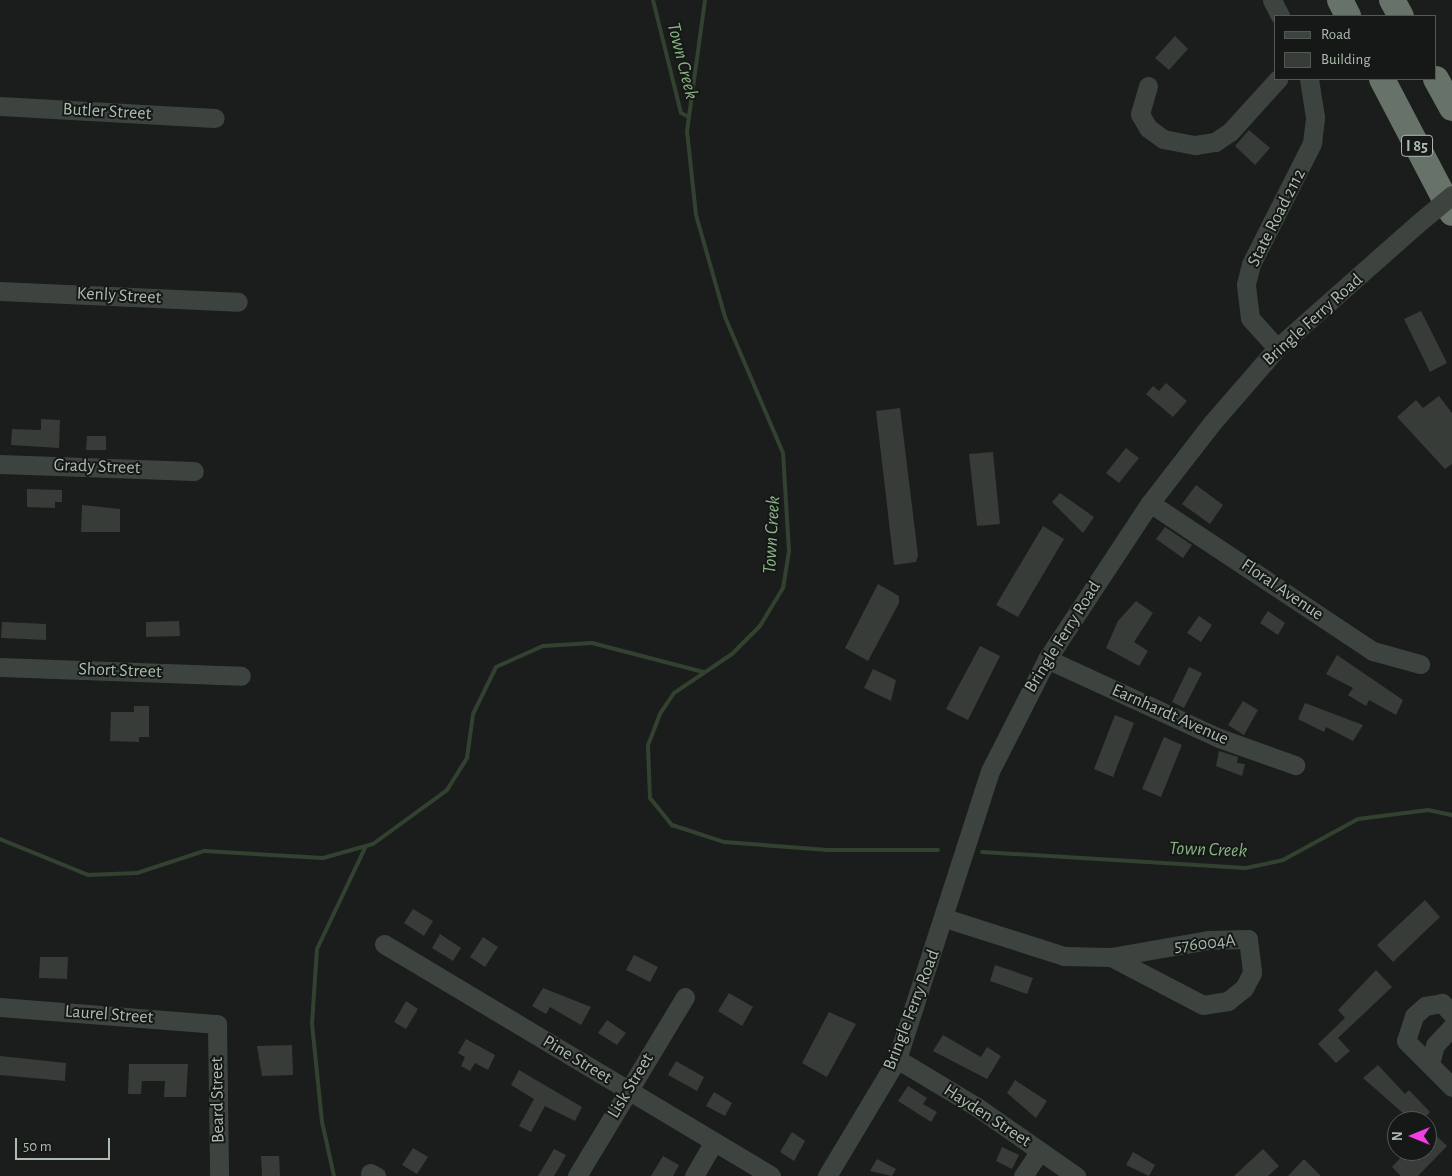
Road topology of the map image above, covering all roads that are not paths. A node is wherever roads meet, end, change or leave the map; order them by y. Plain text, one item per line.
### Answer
1 (1272, 0) edge
2 (1340, 0) edge
3 (1392, 0) edge
4 (1280, 15) edge
5 (1348, 15) edge
6 (1400, 15) edge
7 (1277, 80) edge
8 (1309, 80) edge
9 (1383, 80) edge
10 (1437, 80) edge
11 (1148, 86) dead end
12 (0, 106) edge
13 (1452, 108) edge
14 (215, 118) dead end
15 (1452, 195) edge
16 (1452, 213) edge
17 (0, 291) edge
18 (238, 302) dead end
19 (1277, 348) junction
20 (0, 464) edge
21 (194, 471) dead end
22 (1150, 503) junction
23 (1046, 659) junction
24 (1420, 664) dead end
25 (0, 666) edge
26 (241, 676) dead end
27 (1295, 766) dead end
28 (945, 918) junction
29 (384, 944) dead end
30 (1111, 957) junction
31 (685, 997) dead end
32 (0, 1007) edge
33 (1452, 1014) edge
34 (217, 1024) joint
35 (1452, 1027) edge
36 (897, 1059) junction
37 (1430, 1063) junction
38 (1452, 1087) edge
39 (627, 1090) junction
40 (714, 1142) junction
41 (1040, 1151) junction
42 (219, 1176) edge
43 (577, 1176) edge
44 (694, 1176) edge
45 (770, 1176) edge
46 (827, 1176) edge
47 (1023, 1176) edge
48 (1076, 1176) edge

1 - 4 street
2 - 5 highway
3 - 6 highway
7 - 11 street
8 - 19 street, State Road 2112
9 - 16 highway, I 85
10 - 13 highway
12 - 14 street, Butler Street
15 - 19 street, Bringle Ferry Road, bridge
17 - 18 street, Kenly Street
19 - 22 street, Bringle Ferry Road
20 - 21 street, Grady Street
22 - 23 street, Bringle Ferry Road
22 - 24 street, Floral Avenue
23 - 27 street, Earnhardt Avenue
23 - 28 street, Bringle Ferry Road
25 - 26 street, Short Street
28 - 30 street, 576004A
28 - 36 street, Bringle Ferry Road
29 - 39 street, Pine Street
30 - 30 street, 576004A
31 - 39 street, Lisk Street
32 - 34 street, Laurel Street
33 - 37 street
34 - 42 street, Beard Street
35 - 37 street
36 - 41 street, Hayden Street
36 - 46 street, Bringle Ferry Road
37 - 38 street
39 - 40 street, Pine Street
39 - 43 street, Lisk Street
40 - 44 street
40 - 45 street, Pine Street
41 - 47 street
41 - 48 street, Hayden Street

